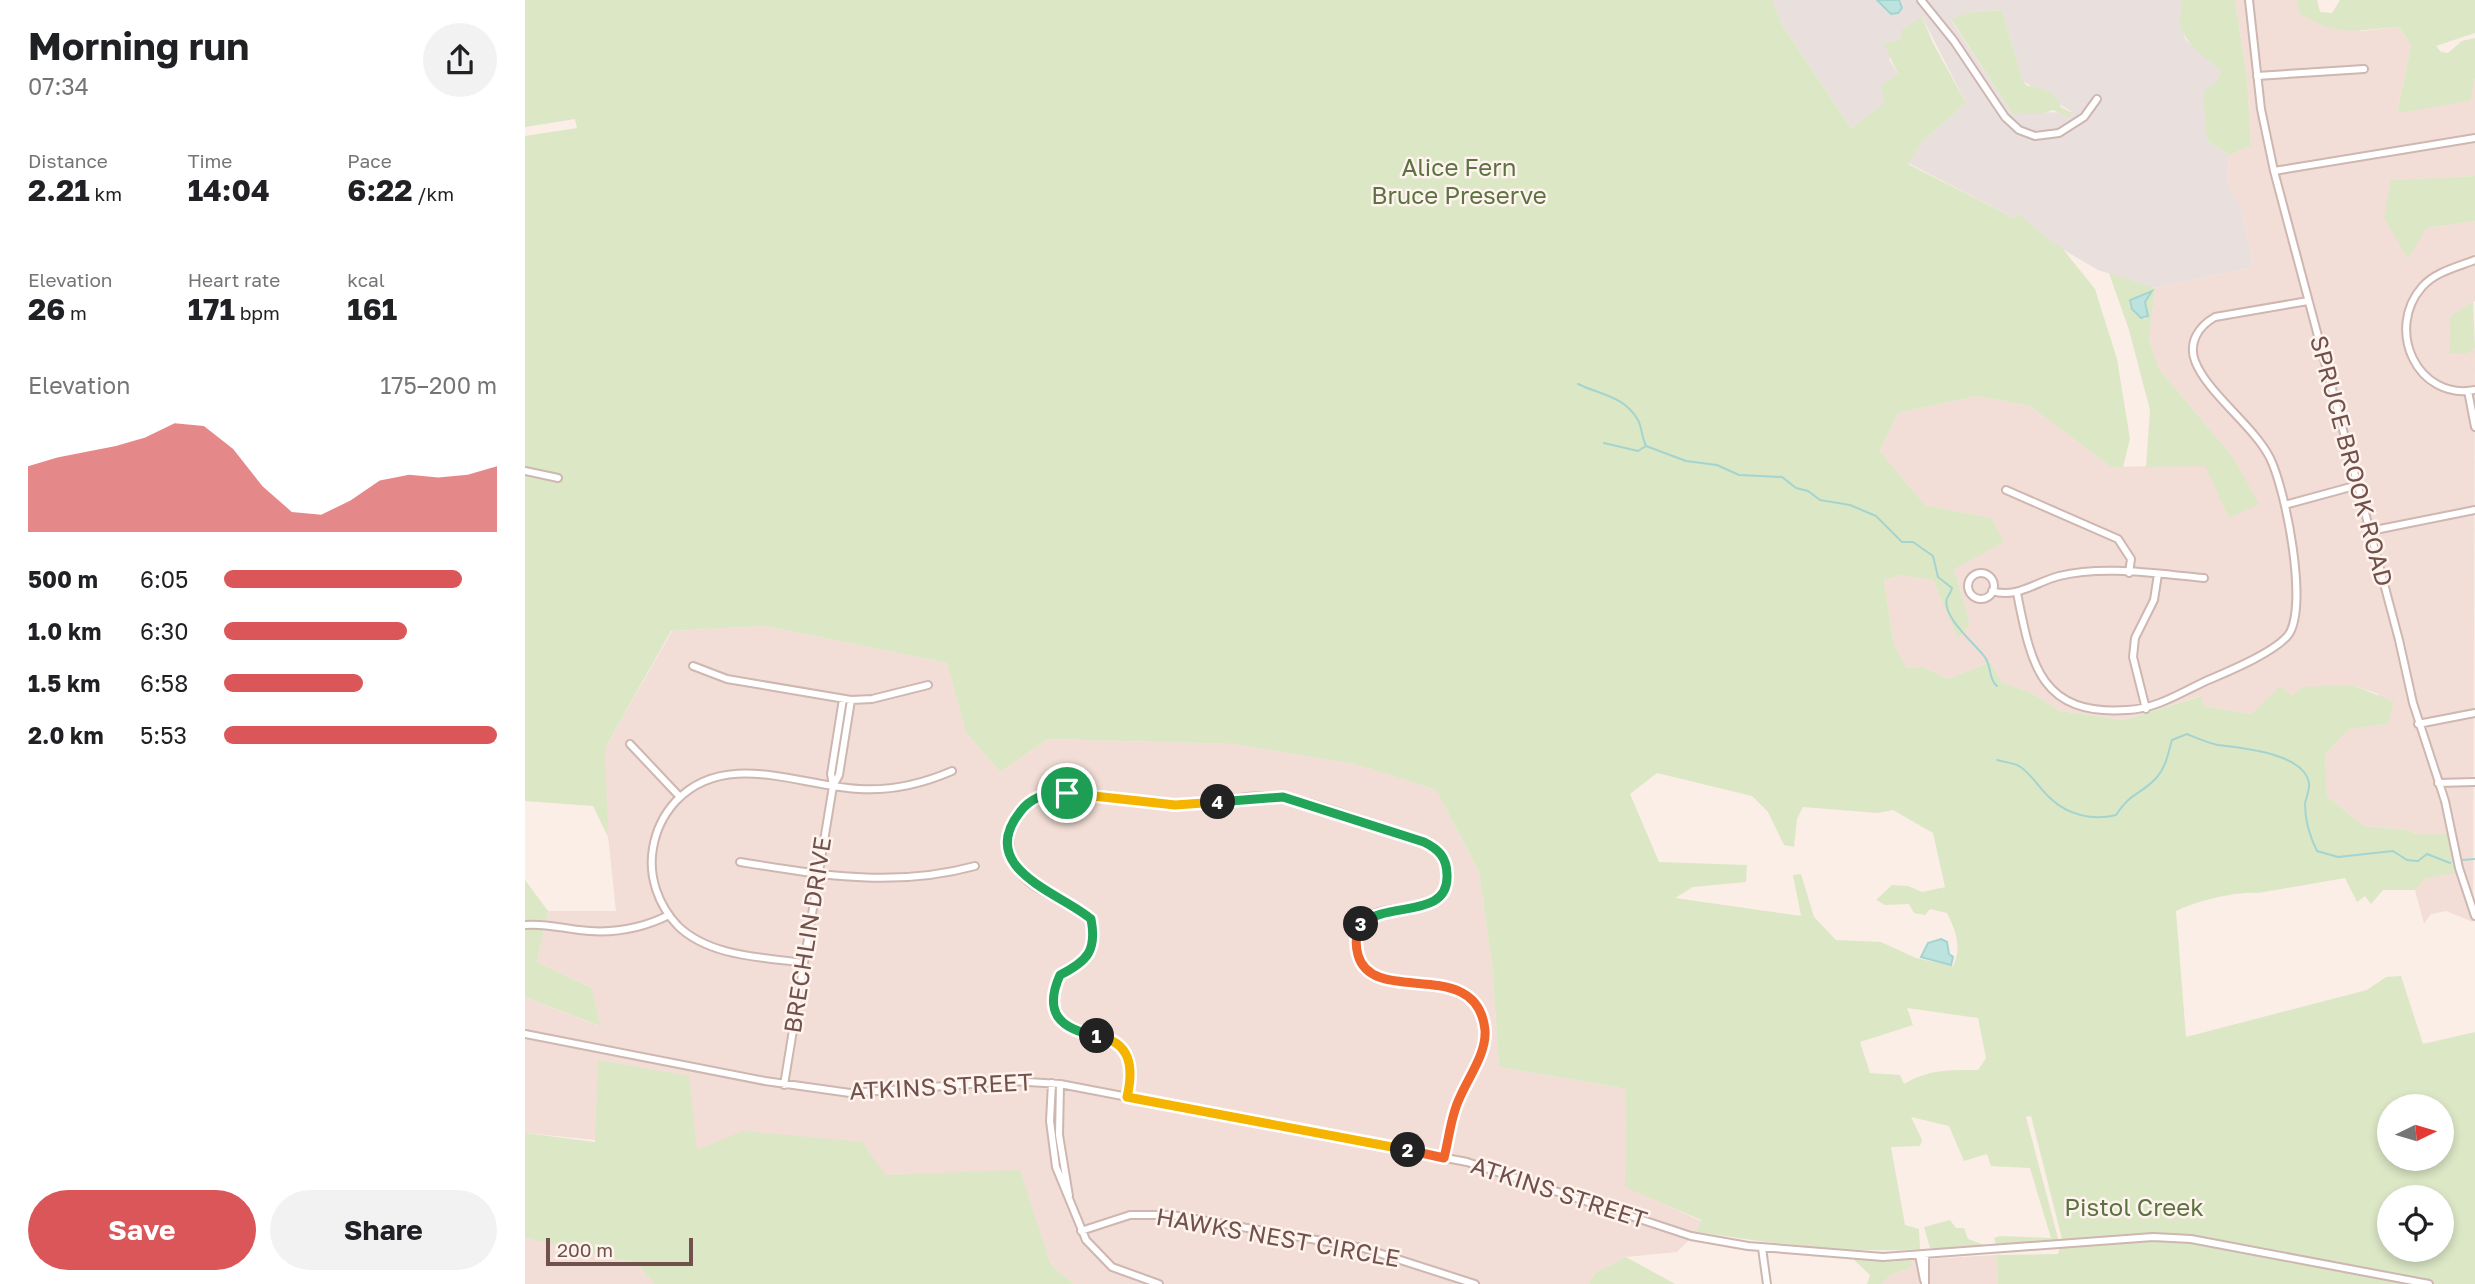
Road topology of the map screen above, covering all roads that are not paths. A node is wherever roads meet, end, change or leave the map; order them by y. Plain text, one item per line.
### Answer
1 (1920, 0) edge
2 (2249, 0) edge
3 (2364, 69) dead end
4 (2257, 76) junction
5 (2098, 99) dead end
6 (2475, 138) edge
7 (2274, 171) junction
8 (2475, 260) edge
9 (2308, 301) junction
10 (2471, 390) edge
11 (2475, 427) edge
12 (525, 471) edge
13 (558, 478) dead end
14 (2358, 485) junction
15 (2005, 490) dead end
16 (2285, 505) junction
17 (2475, 510) edge
18 (2370, 531) junction
19 (2129, 573) junction
20 (2158, 574) junction
21 (2204, 578) dead end
22 (1992, 591) junction
23 (2017, 593) junction
24 (693, 666) dead end
25 (928, 684) dead end
26 (843, 699) junction
27 (851, 700) junction
28 (2146, 709) junction
29 (2475, 713) edge
30 (2418, 724) junction
31 (629, 744) dead end
32 (952, 771) dead end
33 (2475, 782) edge
34 (2438, 783) junction
35 (833, 786) junction
36 (680, 797) junction
37 (740, 862) dead end
38 (975, 866) dead end
39 (818, 875) junction
40 (669, 915) junction
41 (2475, 916) edge
42 (525, 925) edge
43 (804, 963) junction
44 (525, 1034) edge
45 (1052, 1083) junction
46 (784, 1084) junction
47 (1060, 1084) junction
48 (1127, 1097) junction
49 (1444, 1158) junction
50 (1069, 1198) junction
51 (1081, 1231) junction
52 (1762, 1248) junction
53 (1922, 1255) junction
54 (1924, 1282) edge
55 (1159, 1284) edge
56 (1475, 1284) edge
57 (1767, 1284) edge
58 (2430, 1284) edge

1 - 5 street
2 - 4 street, SPRUCE BROOK ROAD
3 - 4 street
4 - 7 street, SPRUCE BROOK ROAD
6 - 7 street
7 - 9 street, SPRUCE BROOK ROAD
8 - 10 street
9 - 14 street, SPRUCE BROOK ROAD
9 - 16 street
10 - 11 street
12 - 13 street
14 - 16 street
14 - 18 street, SPRUCE BROOK ROAD
15 - 19 street
16 - 28 street
17 - 18 street
18 - 30 street, SPRUCE BROOK ROAD
19 - 20 street
19 - 23 street
20 - 21 street
20 - 28 street
22 - 22 street
22 - 23 street
23 - 28 street
24 - 26 street
25 - 27 street
26 - 27 street
26 - 35 street, BRECHLIN DRIVE
27 - 35 street, BRECHLIN DRIVE
29 - 30 street
30 - 34 street, SPRUCE BROOK ROAD
31 - 36 street
32 - 35 street
33 - 34 street
34 - 41 street, SPRUCE BROOK ROAD
35 - 36 street
35 - 39 street, BRECHLIN DRIVE
36 - 40 street
37 - 39 street
38 - 39 street
39 - 43 street, BRECHLIN DRIVE
40 - 42 street
40 - 43 street
43 - 46 street, BRECHLIN DRIVE
44 - 46 street, ATKINS STREET
45 - 46 street, ATKINS STREET
45 - 47 street, ATKINS STREET
45 - 50 street
47 - 48 street, ATKINS STREET
47 - 50 street
48 - 49 street, ATKINS STREET
48 - 49 street
49 - 52 street, ATKINS STREET
50 - 51 street
51 - 55 street
51 - 56 street, HAWKS NEST CIRCLE
52 - 53 street, ATKINS STREET
52 - 57 street
53 - 54 street
53 - 58 street, ATKINS STREET

